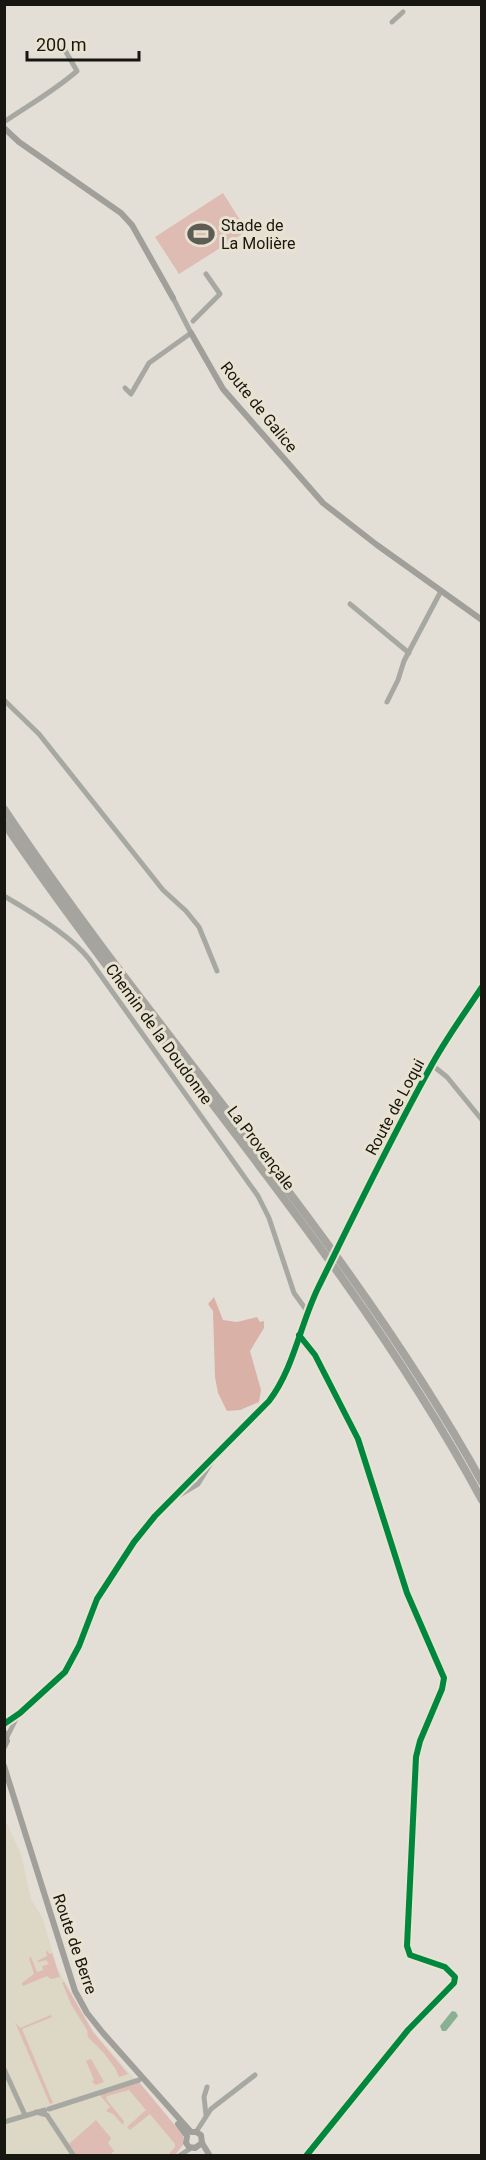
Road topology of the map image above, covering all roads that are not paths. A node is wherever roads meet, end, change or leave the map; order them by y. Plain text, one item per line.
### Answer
1 (403, 12) dead end
2 (392, 22) dead end
3 (63, 47) dead end
4 (4, 122) edge
5 (4, 128) edge
6 (206, 274) dead end
7 (173, 298) joint
8 (193, 321) dead end
9 (191, 333) junction
10 (125, 388) dead end
11 (441, 591) junction
12 (350, 604) dead end
13 (482, 620) edge
14 (409, 653) junction
15 (4, 700) edge
16 (387, 702) dead end
17 (4, 809) edge
18 (4, 824) edge
19 (4, 897) edge
20 (217, 971) dead end
21 (482, 987) edge
22 (432, 1065) junction
23 (482, 1120) edge
24 (307, 1311) junction
25 (299, 1335) junction
26 (482, 1482) edge
27 (482, 1500) edge
28 (20, 1713) junction
29 (4, 1724) edge
30 (6, 1734) edge
31 (4, 1748) edge
32 (4, 1766) edge
33 (4, 1779) edge
34 (4, 2069) edge
35 (255, 2075) dead end
36 (139, 2080) junction
37 (207, 2087) dead end
38 (49, 2112) junction
39 (25, 2115) junction
40 (206, 2115) junction
41 (4, 2122) edge
42 (193, 2140) junction
43 (179, 2155) edge
44 (74, 2156) edge
45 (207, 2156) edge
46 (306, 2156) edge

1 - 2 street
3 - 4 street
5 - 7 main road, Route de Galice
6 - 8 street
7 - 9 street, Route de Galice
9 - 10 street
9 - 11 main road, Route de Galice
11 - 13 main road, Route de Galice
11 - 14 street
12 - 14 street
14 - 16 street
15 - 20 street
17 - 26 highway, La Provençale
18 - 27 highway, La Provençale
19 - 24 street, Chemin de la Doudonne
21 - 22 street, Route de Loqui
22 - 23 street
22 - 24 street, Route de Loqui, bridge
24 - 25 street, Route de Loqui
25 - 28 street, Route de Loqui
25 - 46 street
28 - 29 street
28 - 30 street
30 - 31 main road
32 - 42 main road, Route de Berre
33 - 36 main road, Route de Berre
34 - 39 street
35 - 40 street
36 - 38 street
36 - 42 main road, Route de Berre
37 - 40 street
38 - 39 street
38 - 44 street
39 - 41 street
40 - 42 street
42 - 43 street
42 - 45 main road, Route de Berre

